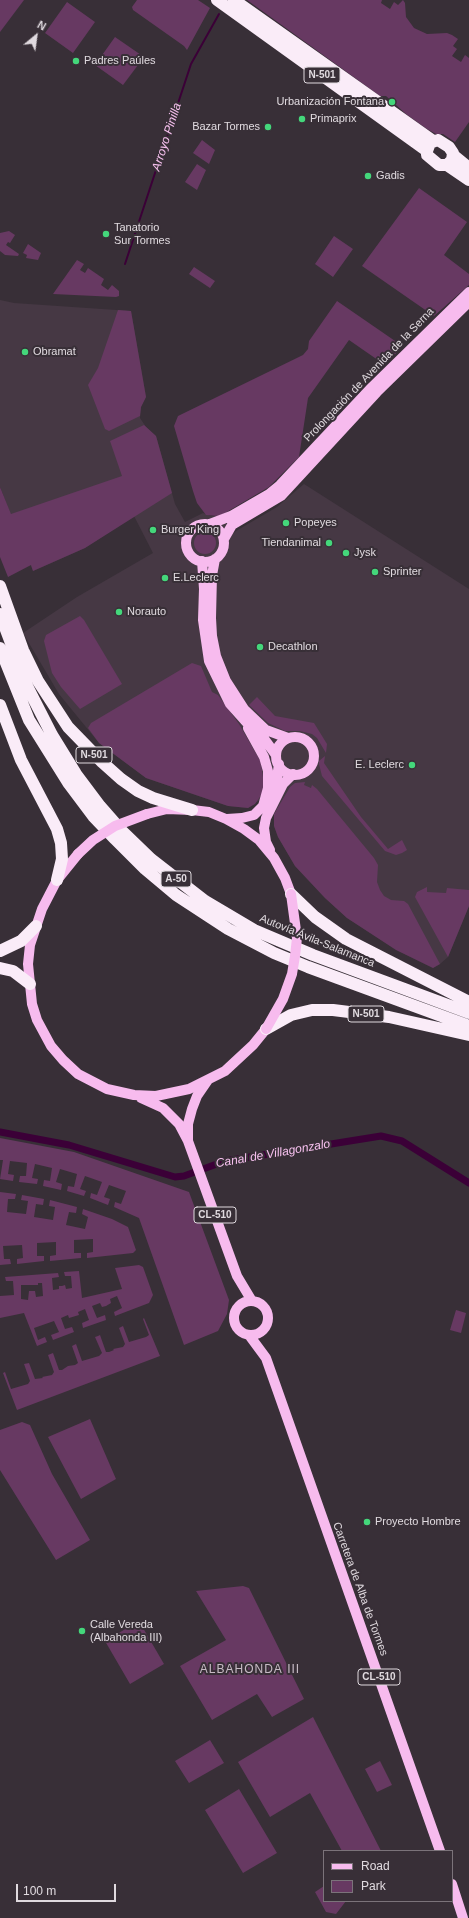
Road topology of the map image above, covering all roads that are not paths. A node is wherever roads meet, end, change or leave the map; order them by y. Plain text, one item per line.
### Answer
1 (217, 0) edge
2 (234, 0) edge
3 (430, 146) junction
4 (450, 160) junction
5 (469, 168) edge
6 (469, 180) edge
7 (469, 292) edge
8 (469, 302) edge
9 (292, 479) junction
10 (210, 524) junction
11 (224, 539) junction
12 (215, 559) junction
13 (202, 561) junction
14 (0, 586) edge
15 (0, 614) edge
16 (0, 648) edge
17 (0, 698) edge
18 (0, 705) edge
19 (247, 723) junction
20 (9, 731) junction
21 (288, 738) junction
22 (277, 760) junction
23 (293, 774) junction
24 (263, 806) junction
25 (192, 810) junction
26 (226, 819) junction
27 (274, 858) junction
28 (58, 880) junction
29 (292, 894) junction
30 (36, 926) junction
31 (0, 951) edge
32 (0, 968) edge
33 (30, 984) junction
34 (469, 1002) edge
35 (469, 1013) edge
36 (469, 1026) edge
37 (266, 1029) junction
38 (469, 1035) edge
39 (208, 1080) junction
40 (134, 1095) junction
41 (188, 1141) junction
42 (237, 1276) junction
43 (252, 1301) junction
44 (239, 1306) junction
45 (263, 1331) junction
46 (249, 1335) junction
47 (266, 1358) junction
48 (440, 1850) edge
49 (453, 1887) edge
50 (463, 1918) edge

1 - 3 highway, N-501
2 - 3 highway, N-501
3 - 4 highway, N-501
3 - 4 highway, N-501
4 - 5 highway, N-501
4 - 6 highway, N-501
7 - 9 main road, Prolongación de Avenida de la Serna
8 - 9 main road, Prolongación de Avenida de la Serna
9 - 10 main road
9 - 11 main road
10 - 11 main road
10 - 13 main road
11 - 12 main road
12 - 13 main road
12 - 21 main road
13 - 19 main road
14 - 25 highway, N-501
15 - 35 highway, Autovía Ávila-Salamanca / A-50
16 - 36 highway, A-50
17 - 20 highway
18 - 20 highway
19 - 22 main road
19 - 24 main road
20 - 28 highway
21 - 22 main road
21 - 23 main road
22 - 23 main road
22 - 24 main road
23 - 27 main road
24 - 26 main road
25 - 26 main road
25 - 28 main road, bridge
26 - 27 main road
27 - 29 main road
28 - 30 main road
29 - 34 highway
29 - 37 main road, bridge
30 - 31 highway
30 - 33 main road
32 - 33 highway
33 - 40 main road
37 - 38 highway, N-501
37 - 39 main road
39 - 40 main road
39 - 41 main road, CL-510
40 - 41 main road, CL-510
41 - 42 main road, CL-510
42 - 43 main road, CL-510
42 - 44 main road, CL-510
43 - 44 main road
43 - 45 main road, CL-510
44 - 46 main road, CL-510
45 - 46 main road
45 - 47 main road, Carretera de Alba de Tormes / CL-510
46 - 47 main road, Carretera de Alba de Tormes / CL-510
47 - 48 main road, Carretera de Alba de Tormes / CL-510
49 - 50 main road

